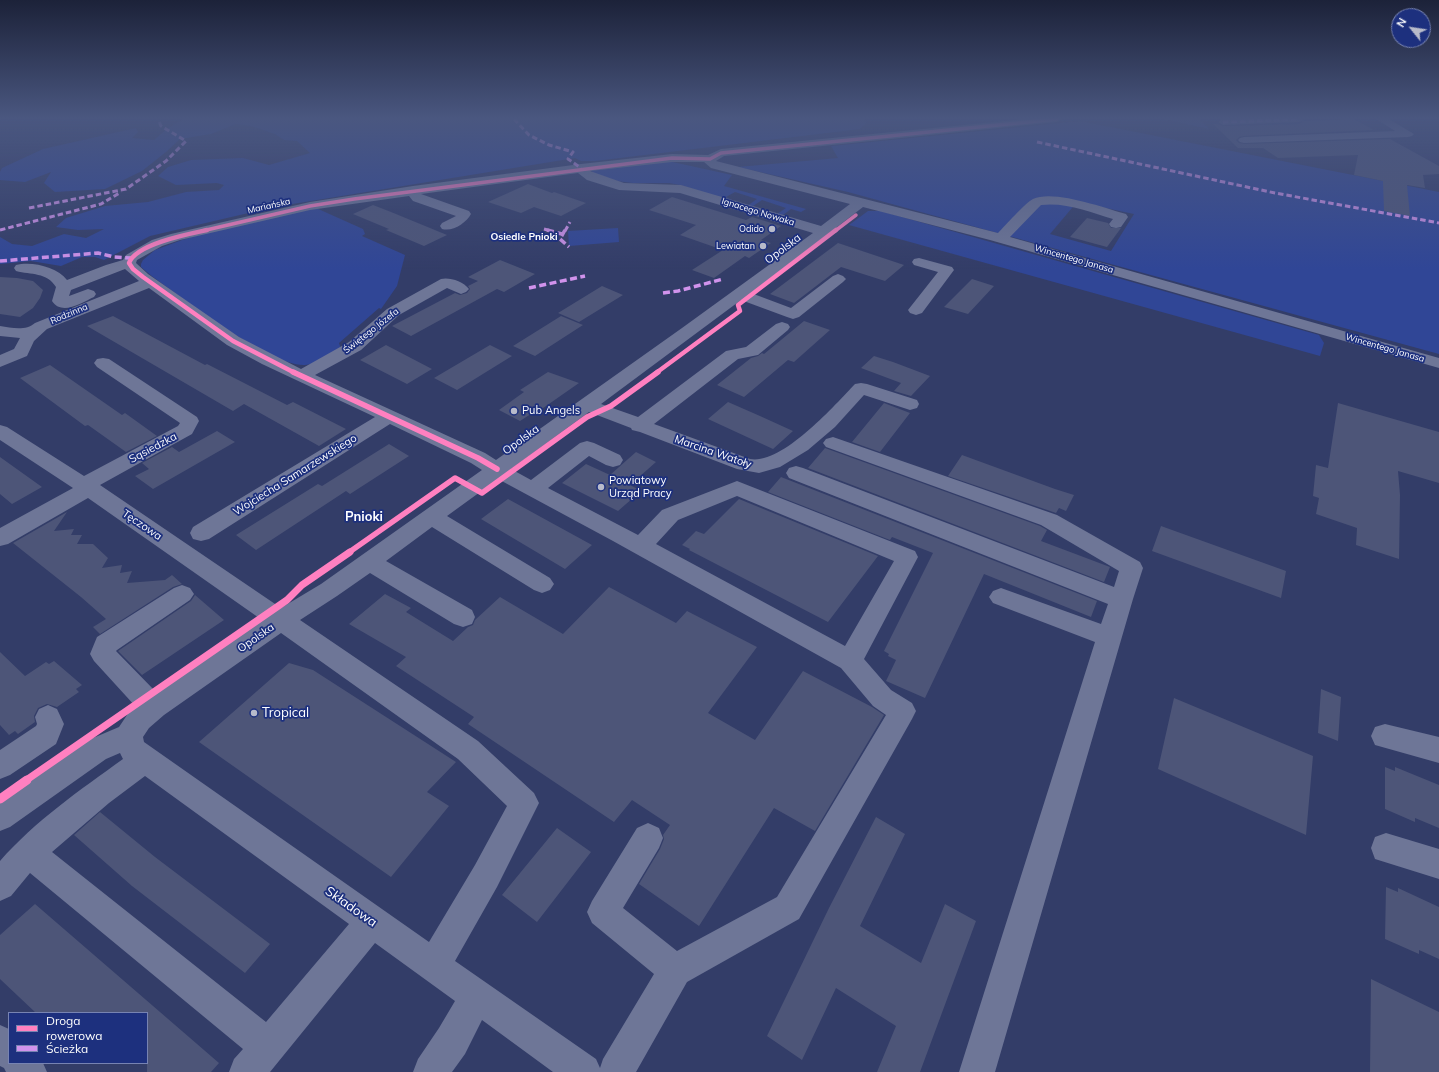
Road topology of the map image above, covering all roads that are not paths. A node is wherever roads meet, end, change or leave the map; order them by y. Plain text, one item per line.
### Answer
1 (573, 169) edge
2 (582, 169) edge
3 (731, 169) edge
4 (489, 180) junction
5 (413, 190) junction
6 (504, 191) dead end
7 (861, 202) junction
8 (1116, 224) dead end
9 (447, 226) dead end
10 (822, 231) junction
11 (1001, 238) junction
12 (95, 260) dead end
13 (919, 262) dead end
14 (129, 263) junction
15 (21, 268) dead end
16 (122, 279) dead end
17 (838, 279) dead end
18 (60, 281) junction
19 (150, 282) junction
20 (461, 289) dead end
21 (740, 294) junction
22 (64, 304) junction
23 (916, 310) dead end
24 (45, 312) dead end
25 (782, 327) dead end
26 (0, 331) edge
27 (33, 332) junction
28 (0, 362) edge
29 (103, 363) dead end
30 (1439, 363) edge
31 (302, 375) junction
32 (910, 404) dead end
33 (586, 405) junction
34 (389, 417) junction
35 (638, 426) junction
36 (0, 431) edge
37 (833, 443) dead end
38 (613, 460) dead end
39 (497, 469) junction
40 (796, 473) dead end
41 (86, 487) junction
42 (533, 489) junction
43 (430, 516) junction
44 (201, 534) dead end
45 (0, 538) edge
46 (641, 546) junction
47 (369, 560) junction
48 (542, 584) dead end
49 (182, 594) dead end
50 (1001, 597) dead end
51 (1121, 599) junction
52 (463, 617) dead end
53 (281, 620) junction
54 (1109, 637) junction
55 (850, 661) junction
56 (155, 707) junction
57 (48, 717) dead end
58 (1385, 736) dead end
59 (137, 747) junction
60 (1439, 750) edge
61 (0, 766) edge
62 (0, 816) edge
63 (648, 838) dead end
64 (1386, 848) dead end
65 (28, 852) junction
66 (1439, 864) edge
67 (0, 885) edge
68 (372, 922) junction
69 (434, 966) junction
70 (675, 970) junction
71 (476, 996) junction
72 (0, 1043) edge
73 (268, 1046) junction
74 (8, 1051) edge
75 (21, 1064) edge
76 (29, 1072) edge
77 (247, 1072) edge
78 (431, 1072) edge
79 (583, 1072) edge
80 (616, 1072) edge
81 (977, 1072) edge

1 - 4 street, Mariańska
2 - 10 street, Ignacego Nowaka
3 - 7 street, Wincentego Janasa
4 - 5 street, Mariańska
4 - 6 street
5 - 9 street
5 - 14 street, Mariańska
7 - 10 street, Opolska
7 - 11 street, Wincentego Janasa
8 - 11 street
10 - 21 street, Opolska
11 - 30 street, Wincentego Janasa
12 - 18 street
13 - 23 street
14 - 18 street
14 - 19 street
15 - 18 street
16 - 22 street
17 - 21 street
18 - 22 street
19 - 27 street, Rodzinna
19 - 31 street
20 - 31 street, Świętego Józefa
21 - 33 street, Opolska
22 - 24 street
25 - 35 street
26 - 27 street
27 - 28 street, Rodzinna
29 - 41 street, Sąsiedzka
31 - 34 street
32 - 35 street, Marcina Watoły
33 - 35 street, Marcina Watoły
33 - 39 street, Opolska
34 - 39 street
34 - 44 street, Wojciecha Samarzewskiego
36 - 41 street, Tęczowa
37 - 51 street
38 - 42 street
39 - 42 street
39 - 43 street, Opolska
40 - 51 street
41 - 45 street
41 - 53 street, Tęczowa
42 - 46 street
43 - 47 street, Opolska
43 - 48 street
46 - 55 street
46 - 55 street
47 - 52 street
47 - 53 street, Opolska
49 - 56 street
50 - 54 street
51 - 54 street
53 - 56 street, Opolska
53 - 69 street, Tęczowa
54 - 81 street
55 - 70 street
56 - 59 street, Opolska
57 - 61 street
58 - 60 street
59 - 62 street
59 - 65 street
59 - 68 street, Składowa
63 - 70 street
64 - 66 street
65 - 67 street
65 - 73 street
68 - 69 street, Składowa
68 - 73 street
69 - 71 street, Składowa
70 - 80 street
71 - 78 street
71 - 79 street, Składowa
72 - 74 street
73 - 77 street
75 - 76 street

